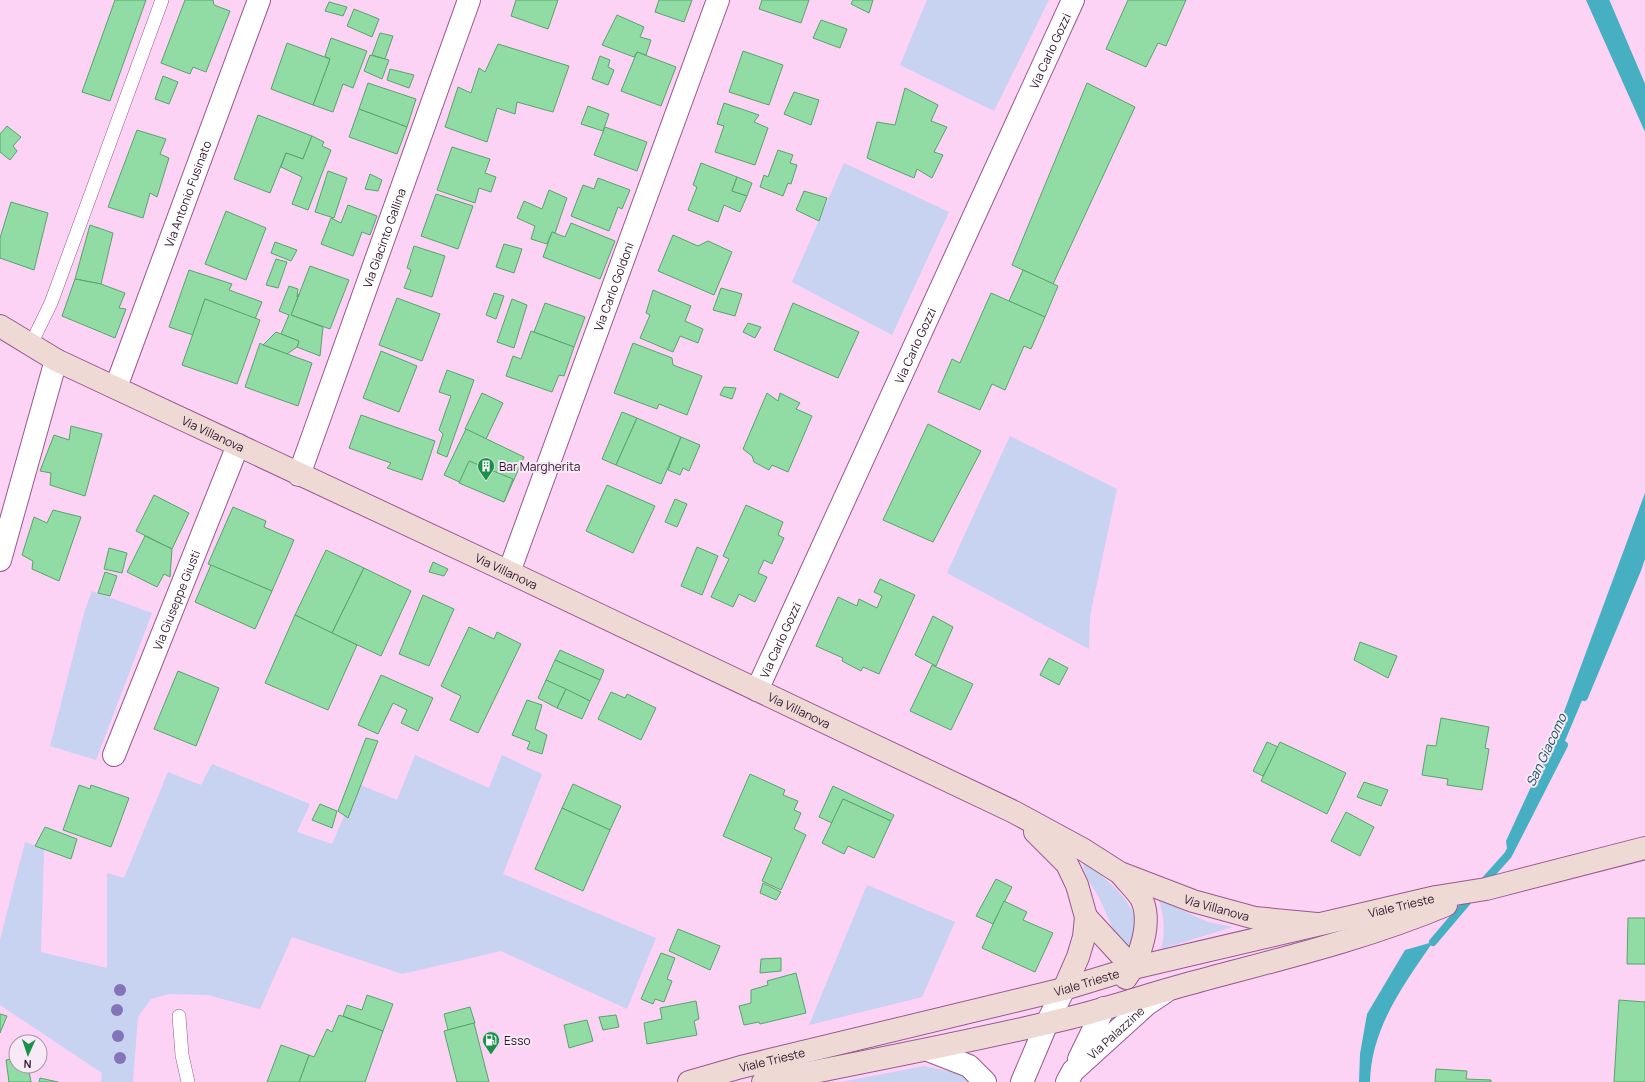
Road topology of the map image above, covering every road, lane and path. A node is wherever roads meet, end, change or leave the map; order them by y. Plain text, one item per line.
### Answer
1 (162, 0) edge
2 (259, 0) edge
3 (469, 0) edge
4 (718, 0) edge
5 (1073, 0) edge
6 (0, 326) edge
7 (31, 344) junction
8 (56, 360) junction
9 (116, 387) junction
10 (238, 445) junction
11 (299, 475) junction
12 (0, 560) edge
13 (509, 572) junction
14 (757, 690) junction
15 (114, 755) dead end
16 (1014, 812) junction
17 (1645, 848) edge
18 (1120, 873) junction
19 (1486, 888) junction
20 (1086, 917) junction
21 (1318, 924) junction
22 (1271, 961) junction
23 (1133, 968) junction
24 (1064, 988) junction
25 (1170, 989) junction
26 (1104, 1008) junction
27 (178, 1016) dead end
28 (1047, 1022) junction
29 (928, 1050) junction
30 (1070, 1076) edge
31 (188, 1082) edge
32 (688, 1082) edge
33 (763, 1082) edge
34 (985, 1082) edge
35 (1022, 1082) edge

1 - 7 lane
2 - 9 street, Via Antonio Fusinato
3 - 11 street, Via Giacinto Gallina
4 - 13 street, Via Carlo Goldoni
5 - 14 street, Via Carlo Gozzi
6 - 7 street, Via Villanova
7 - 8 street, Via Villanova
8 - 9 street, Via Villanova
8 - 12 street
9 - 10 street, Via Villanova
10 - 11 street, Via Villanova
10 - 15 street, Via Giuseppe Giusti
11 - 13 street, Via Villanova
13 - 14 street, Via Villanova
14 - 16 street, Via Villanova
16 - 18 street, Via Villanova
16 - 20 street, Via Villanova
17 - 19 street, Viale Trieste
18 - 21 street, Via Villanova
18 - 23 street, Via Villanova
19 - 21 street, Viale Trieste
19 - 22 street, Viale Trieste
20 - 23 street, Via Villanova
20 - 24 street, Via Villanova
21 - 23 street, Viale Trieste
22 - 23 street
22 - 25 street, Viale Trieste
23 - 24 street, Viale Trieste
23 - 26 street
24 - 28 street
24 - 32 street, Viale Trieste
25 - 26 street, Viale Trieste
25 - 30 street, Via Palazzine
26 - 28 street, Viale Trieste
26 - 30 street
27 - 31 lane
28 - 29 street, Viale Trieste
28 - 35 street
29 - 33 street, Viale Trieste
29 - 34 street

